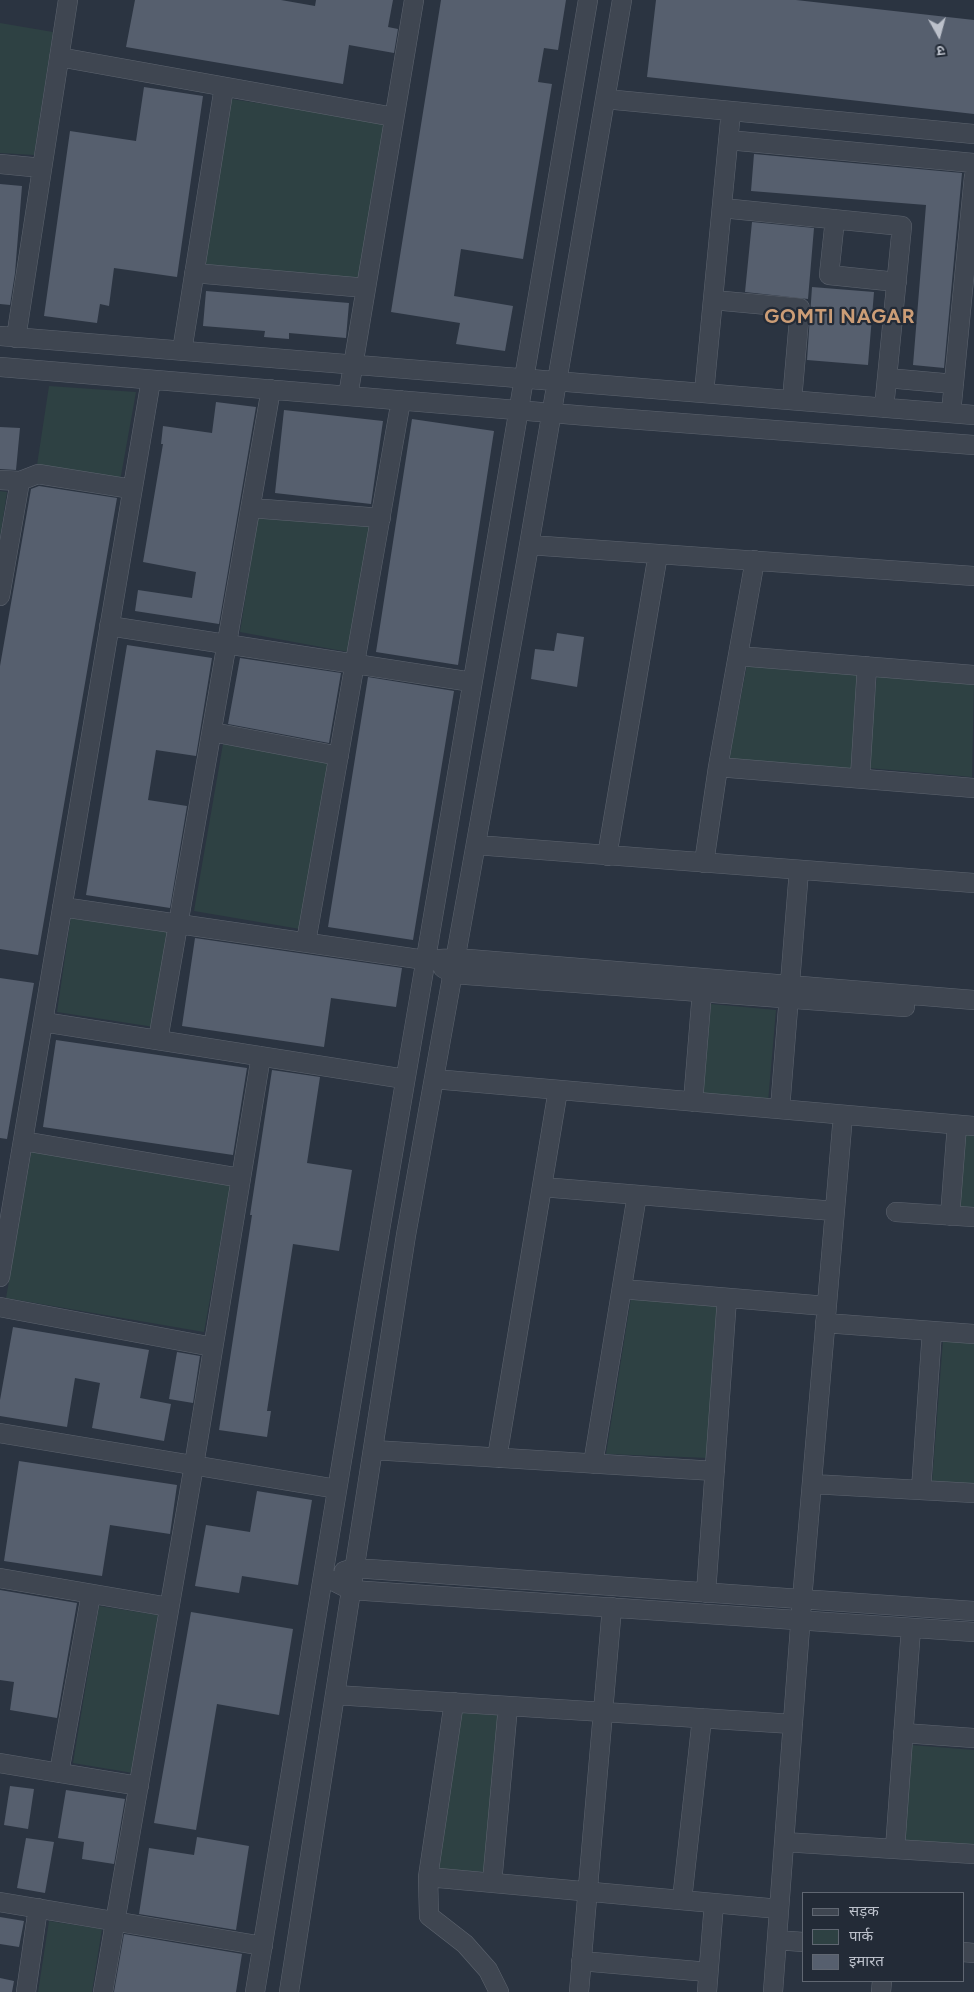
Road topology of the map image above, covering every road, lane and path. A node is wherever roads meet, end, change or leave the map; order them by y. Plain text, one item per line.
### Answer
1 (68, 0) edge
2 (414, 0) edge
3 (588, 0) edge
4 (622, 0) edge
5 (59, 57) junction
6 (224, 87) junction
7 (605, 99) junction
8 (731, 111) junction
9 (394, 117) junction
10 (974, 134) edge
11 (728, 140) junction
12 (974, 163) edge
13 (0, 164) edge
14 (42, 168) junction
15 (974, 176) edge
16 (722, 208) junction
17 (835, 219) junction
18 (194, 273) junction
19 (897, 282) junction
20 (366, 288) junction
21 (713, 300) junction
22 (8, 337) edge
23 (182, 351) junction
24 (353, 365) junction
25 (0, 367) edge
26 (523, 378) junction
27 (887, 378) junction
28 (151, 380) junction
29 (557, 381) junction
30 (954, 384) junction
31 (271, 389) junction
32 (704, 393) junction
33 (348, 396) junction
34 (402, 400) junction
35 (792, 400) junction
36 (884, 408) junction
37 (518, 410) junction
38 (552, 412) junction
39 (951, 414) junction
40 (974, 415) edge
41 (974, 445) edge
42 (0, 480) edge
43 (20, 482) junction
44 (132, 489) junction
45 (251, 508) junction
46 (380, 518) junction
47 (530, 544) junction
48 (658, 554) junction
49 (755, 560) junction
50 (974, 576) edge
51 (0, 596) edge
52 (109, 626) junction
53 (227, 644) junction
54 (738, 656) junction
55 (355, 664) junction
56 (867, 666) junction
57 (974, 675) edge
58 (472, 682) junction
59 (212, 732) junction
60 (339, 756) junction
61 (718, 767) junction
62 (860, 778) junction
63 (974, 788) edge
64 (476, 845) junction
65 (608, 856) junction
66 (704, 863) junction
67 (799, 870) junction
68 (974, 884) edge
69 (62, 907) junction
70 (178, 924) junction
71 (306, 942) junction
72 (425, 960) junction
73 (454, 966) junction
74 (702, 992) junction
75 (788, 992) junction
76 (974, 1000) edge
77 (974, 1012) edge
78 (43, 1022) junction
79 (158, 1040) junction
80 (261, 1056) junction
81 (405, 1078) junction
82 (434, 1079) junction
83 (558, 1090) junction
84 (693, 1102) junction
85 (780, 1110) junction
86 (842, 1115) junction
87 (966, 1126) edge
88 (23, 1141) junction
89 (241, 1178) junction
90 (542, 1187) junction
91 (638, 1195) junction
92 (834, 1211) junction
93 (896, 1212) dead end
94 (950, 1216) junction
95 (974, 1217) edge
96 (0, 1277) edge
97 (622, 1289) junction
98 (727, 1298) junction
99 (0, 1308) edge
100 (826, 1315) junction
101 (932, 1331) junction
102 (974, 1334) edge
103 (213, 1347) junction
104 (0, 1433) edge
105 (373, 1450) junction
106 (497, 1458) junction
107 (593, 1464) junction
108 (194, 1466) junction
109 (715, 1471) junction
110 (812, 1484) junction
111 (337, 1489) junction
112 (921, 1490) junction
113 (974, 1493) edge
114 (354, 1568) junction
115 (323, 1576) junction
116 (0, 1578) edge
117 (351, 1590) junction
118 (706, 1593) junction
119 (91, 1594) junction
120 (802, 1600) junction
121 (169, 1607) junction
122 (612, 1607) junction
123 (974, 1611) edge
124 (800, 1620) junction
125 (911, 1628) junction
126 (974, 1632) edge
127 (335, 1695) junction
128 (454, 1702) junction
129 (508, 1706) junction
130 (603, 1712) junction
131 (702, 1718) junction
132 (793, 1724) junction
133 (903, 1733) junction
134 (974, 1738) edge
135 (0, 1763) edge
136 (59, 1773) junction
137 (139, 1786) junction
138 (784, 1842) junction
139 (895, 1849) junction
140 (974, 1854) edge
141 (428, 1877) junction
142 (492, 1883) junction
143 (588, 1891) junction
144 (682, 1900) junction
145 (0, 1902) edge
146 (714, 1903) junction
147 (38, 1908) junction
148 (779, 1909) junction
149 (115, 1921) junction
150 (777, 1940) junction
151 (802, 1942) edge
152 (263, 1946) junction
153 (582, 1961) junction
154 (708, 1972) junction
155 (26, 1992) edge
156 (103, 1992) edge
157 (255, 1992) edge
158 (289, 1992) edge
159 (499, 1992) edge
160 (579, 1992) edge
161 (707, 1992) edge
162 (773, 1992) edge

1 - 5 street
2 - 9 street
3 - 26 street
4 - 7 street
5 - 6 street
5 - 14 street
6 - 9 street
6 - 18 street
7 - 8 street
7 - 29 street
8 - 10 street
8 - 11 street
9 - 20 street
11 - 12 street
11 - 16 street
13 - 14 street
14 - 22 street
15 - 30 street
16 - 17 street
16 - 21 street
17 - 19 street
17 - 19 street
18 - 20 street
18 - 23 street
19 - 27 street
20 - 24 street
21 - 32 street
21 - 35 street
22 - 23 street
23 - 24 street
24 - 26 street
24 - 33 street
25 - 28 street
26 - 29 street
26 - 37 street
27 - 30 street
27 - 36 street
28 - 31 street
28 - 44 street
29 - 32 street
29 - 38 street
30 - 39 street
31 - 33 street
31 - 45 street
32 - 35 street
33 - 34 street
34 - 37 street
34 - 46 street
35 - 36 street
36 - 39 street
37 - 38 street
37 - 58 street
38 - 41 street
38 - 47 street
39 - 40 street
42 - 43 street
43 - 44 street
43 - 51 street
44 - 52 street
45 - 46 street
45 - 53 street
46 - 55 street
47 - 48 street
47 - 64 street
48 - 49 street
48 - 65 street
49 - 50 street
49 - 54 street
52 - 53 street
52 - 69 street
53 - 55 street
53 - 59 street
54 - 56 street
54 - 61 street
55 - 58 street
55 - 60 street
56 - 57 street
56 - 62 street
58 - 72 street
59 - 60 street
59 - 70 street
60 - 71 street
61 - 62 street
61 - 66 street
62 - 63 street
64 - 65 street
64 - 73 street
65 - 66 street
66 - 67 street
67 - 68 street
67 - 75 street
69 - 70 street
69 - 78 street
70 - 71 street
70 - 79 street
71 - 72 street
72 - 73 street
72 - 81 street
73 - 74 street
73 - 75 street
73 - 82 street
74 - 75 street
74 - 84 street
75 - 76 street
75 - 77 street
75 - 85 street
78 - 79 street
78 - 88 street
79 - 80 street
80 - 81 street
80 - 89 street
81 - 111 street
82 - 83 street
82 - 105 street
83 - 84 street
83 - 90 street
84 - 85 street
85 - 86 street
86 - 87 street
86 - 92 street
87 - 94 street
88 - 89 street
88 - 96 street
89 - 103 street
90 - 91 street
90 - 106 street
91 - 92 street
91 - 97 street
92 - 100 street
93 - 94 street
94 - 95 street
97 - 98 street
97 - 107 street
98 - 100 street
98 - 109 street
99 - 103 street
100 - 101 street
100 - 110 street
101 - 102 street
101 - 112 street
103 - 108 street
104 - 108 street
105 - 106 street
105 - 114 street
106 - 107 street
107 - 109 street
108 - 111 street
108 - 121 street
109 - 118 street
110 - 112 street
110 - 120 street
111 - 115 street
112 - 113 street
114 - 115 street
114 - 117 street
114 - 118 street
115 - 117 street
115 - 152 street
116 - 119 street
117 - 122 street
117 - 127 street
118 - 120 street
119 - 121 street
119 - 136 street
120 - 123 street
120 - 124 street
121 - 137 street
122 - 124 street
122 - 130 street
124 - 125 street
124 - 132 street
125 - 126 street
125 - 133 street
127 - 128 street
127 - 158 street
128 - 129 street
128 - 141 street
129 - 130 street
129 - 142 street
130 - 131 street
130 - 143 street
131 - 132 street
131 - 144 street
132 - 138 street
133 - 134 street
133 - 139 street
135 - 136 street
136 - 137 street
137 - 149 street
138 - 139 street
138 - 148 street
139 - 140 street
141 - 142 street
141 - 159 street
142 - 143 street
143 - 144 street
143 - 153 street
144 - 146 street
145 - 147 street
146 - 148 street
146 - 154 street
147 - 149 street
147 - 155 street
148 - 150 street
149 - 152 street
149 - 156 street
150 - 151 street
150 - 162 street
152 - 157 street
153 - 154 street
153 - 160 street
154 - 161 street

